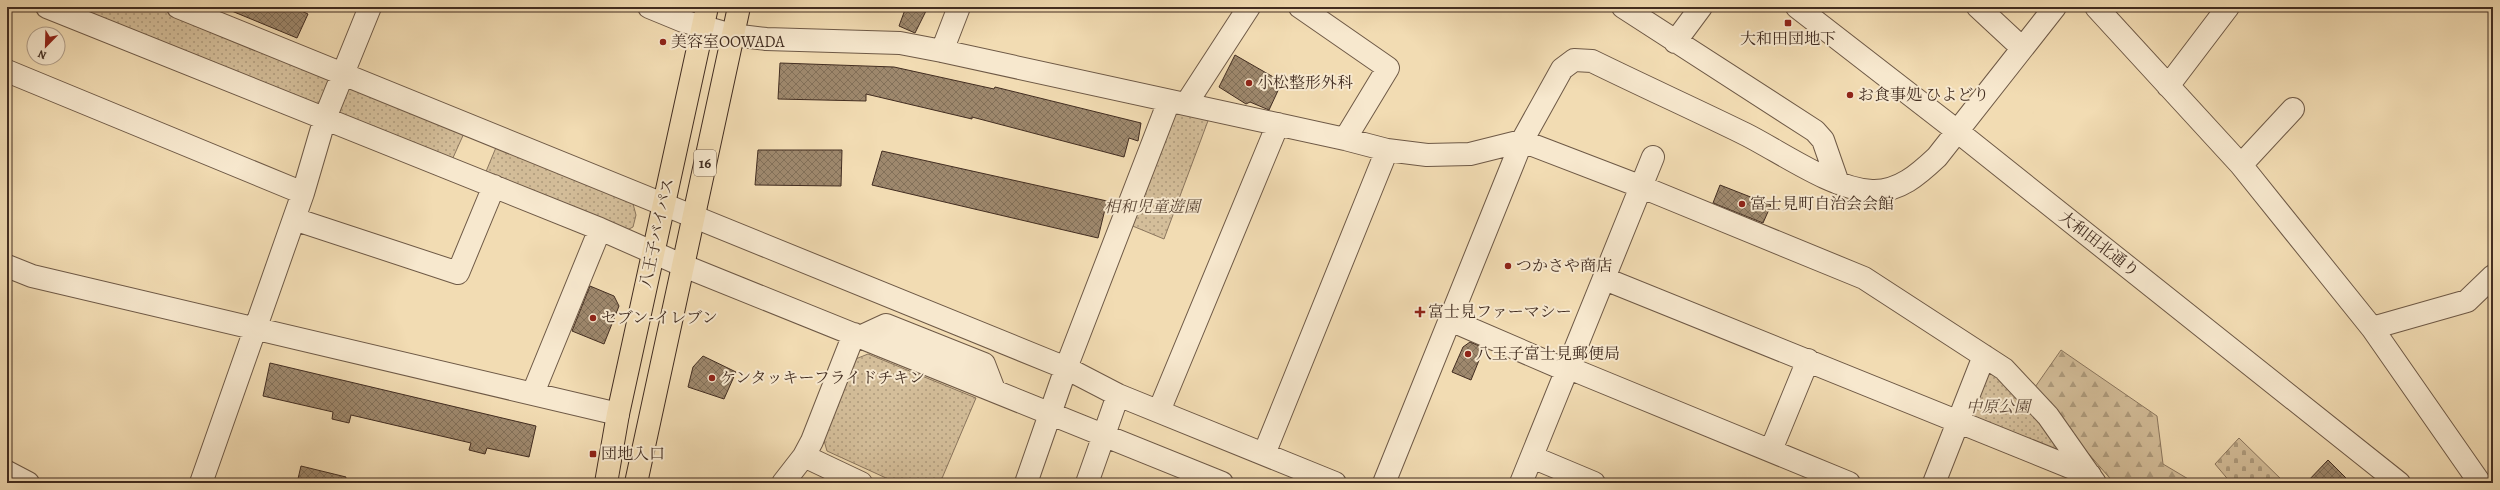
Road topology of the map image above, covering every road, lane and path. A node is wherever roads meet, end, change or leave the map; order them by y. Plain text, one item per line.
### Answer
1 (47, 7) edge
2 (178, 7) edge
3 (649, 7) edge
4 (739, 7) edge
5 (959, 7) edge
6 (1249, 7) edge
7 (1300, 7) edge
8 (1623, 7) edge
9 (1701, 7) edge
10 (1797, 7) edge
11 (1978, 7) edge
12 (2055, 7) edge
13 (2096, 7) edge
14 (2228, 7) edge
15 (363, 9) edge
16 (704, 17) edge
17 (732, 35) junction
18 (1675, 42) junction
19 (2021, 47) junction
20 (942, 51) junction
21 (7, 71) edge
22 (341, 74) junction
23 (2168, 86) junction
24 (1178, 103) junction
25 (2293, 109) dead end
26 (325, 118) junction
27 (1278, 124) junction
28 (1957, 131) junction
29 (1345, 139) junction
30 (1522, 141) junction
31 (1387, 150) junction
32 (1653, 157) dead end
33 (2241, 165) junction
34 (1838, 183) junction
35 (494, 186) junction
36 (1642, 187) junction
37 (303, 193) junction
38 (663, 203) junction
39 (694, 216) junction
40 (294, 219) junction
41 (600, 229) junction
42 (653, 251) junction
43 (7, 266) edge
44 (684, 266) junction
45 (1605, 279) junction
46 (2490, 285) edge
47 (1450, 320) junction
48 (254, 328) junction
49 (2372, 328) junction
50 (857, 335) junction
51 (1984, 356) junction
52 (1808, 360) junction
53 (1066, 368) junction
54 (1569, 370) junction
55 (533, 393) junction
56 (1118, 395) junction
57 (1159, 411) junction
58 (1052, 413) junction
59 (618, 414) junction
60 (1959, 423) junction
61 (1103, 434) junction
62 (644, 450) junction
63 (1771, 450) junction
64 (1264, 454) junction
65 (804, 456) junction
66 (1532, 457) junction
67 (7, 472) edge
68 (2092, 479) edge
69 (28, 483) edge
70 (202, 483) edge
71 (596, 483) edge
72 (606, 483) edge
73 (636, 483) edge
74 (641, 483) edge
75 (783, 483) edge
76 (860, 483) edge
77 (1026, 483) edge
78 (1087, 483) edge
79 (1222, 483) edge
80 (1335, 483) edge
81 (1384, 483) edge
82 (1521, 483) edge
83 (1594, 483) edge
84 (1849, 483) edge
85 (1934, 483) edge
86 (2399, 483) edge
87 (2480, 483) edge

1 - 26 street
2 - 22 street
3 - 16 street
4 - 17 highway, 八王子バイパス / 16
5 - 20 street
6 - 24 street
7 - 29 street
8 - 18 street
9 - 18 street
10 - 28 street, 大和田北通り
11 - 19 street
12 - 19 street
13 - 23 street
14 - 23 street
15 - 22 street
16 - 17 street
16 - 38 highway, 八王子バイパス / 16
17 - 20 street
17 - 39 highway, 八王子バイパス / 16
18 - 34 street
19 - 28 street
20 - 24 street
21 - 37 street
22 - 26 street
22 - 38 street
23 - 33 street
24 - 27 street
24 - 53 street
25 - 33 street
26 - 35 street
26 - 37 street
27 - 29 street
27 - 57 street
28 - 34 street
28 - 86 street, 大和田北通り
29 - 31 street
30 - 31 street
30 - 34 street
30 - 36 street
30 - 47 street
31 - 64 street
32 - 36 street
33 - 49 street
35 - 40 street
35 - 41 street
36 - 45 street
36 - 51 street
37 - 40 street
38 - 39 street
38 - 42 highway, 八王子バイパス / 16
39 - 44 highway, 八王子バイパス / 16
39 - 53 street
40 - 48 street
41 - 42 street
41 - 55 street
42 - 44 street
42 - 59 highway, 八王子バイパス / 16
43 - 48 street
44 - 50 street
44 - 62 highway, 八王子バイパス / 16
45 - 52 street
45 - 54 street
46 - 49 street
47 - 54 street
47 - 81 street
48 - 55 street
48 - 70 street
49 - 87 street
50 - 58 street
50 - 65 street
51 - 60 street
51 - 68 street
52 - 60 street
52 - 63 street
53 - 56 street
53 - 58 street
54 - 63 street
54 - 66 street
55 - 59 street
56 - 57 street
56 - 61 street
57 - 64 street
58 - 61 street
58 - 77 street
59 - 71 highway
59 - 72 highway, 八王子バイパス / 16
60 - 68 street
60 - 85 street
61 - 78 street
61 - 79 street
62 - 73 highway, 八王子バイパス / 16
62 - 74 highway, 16
63 - 84 street
64 - 80 street
65 - 75 street
65 - 76 street
66 - 82 street
66 - 83 street
67 - 69 street

